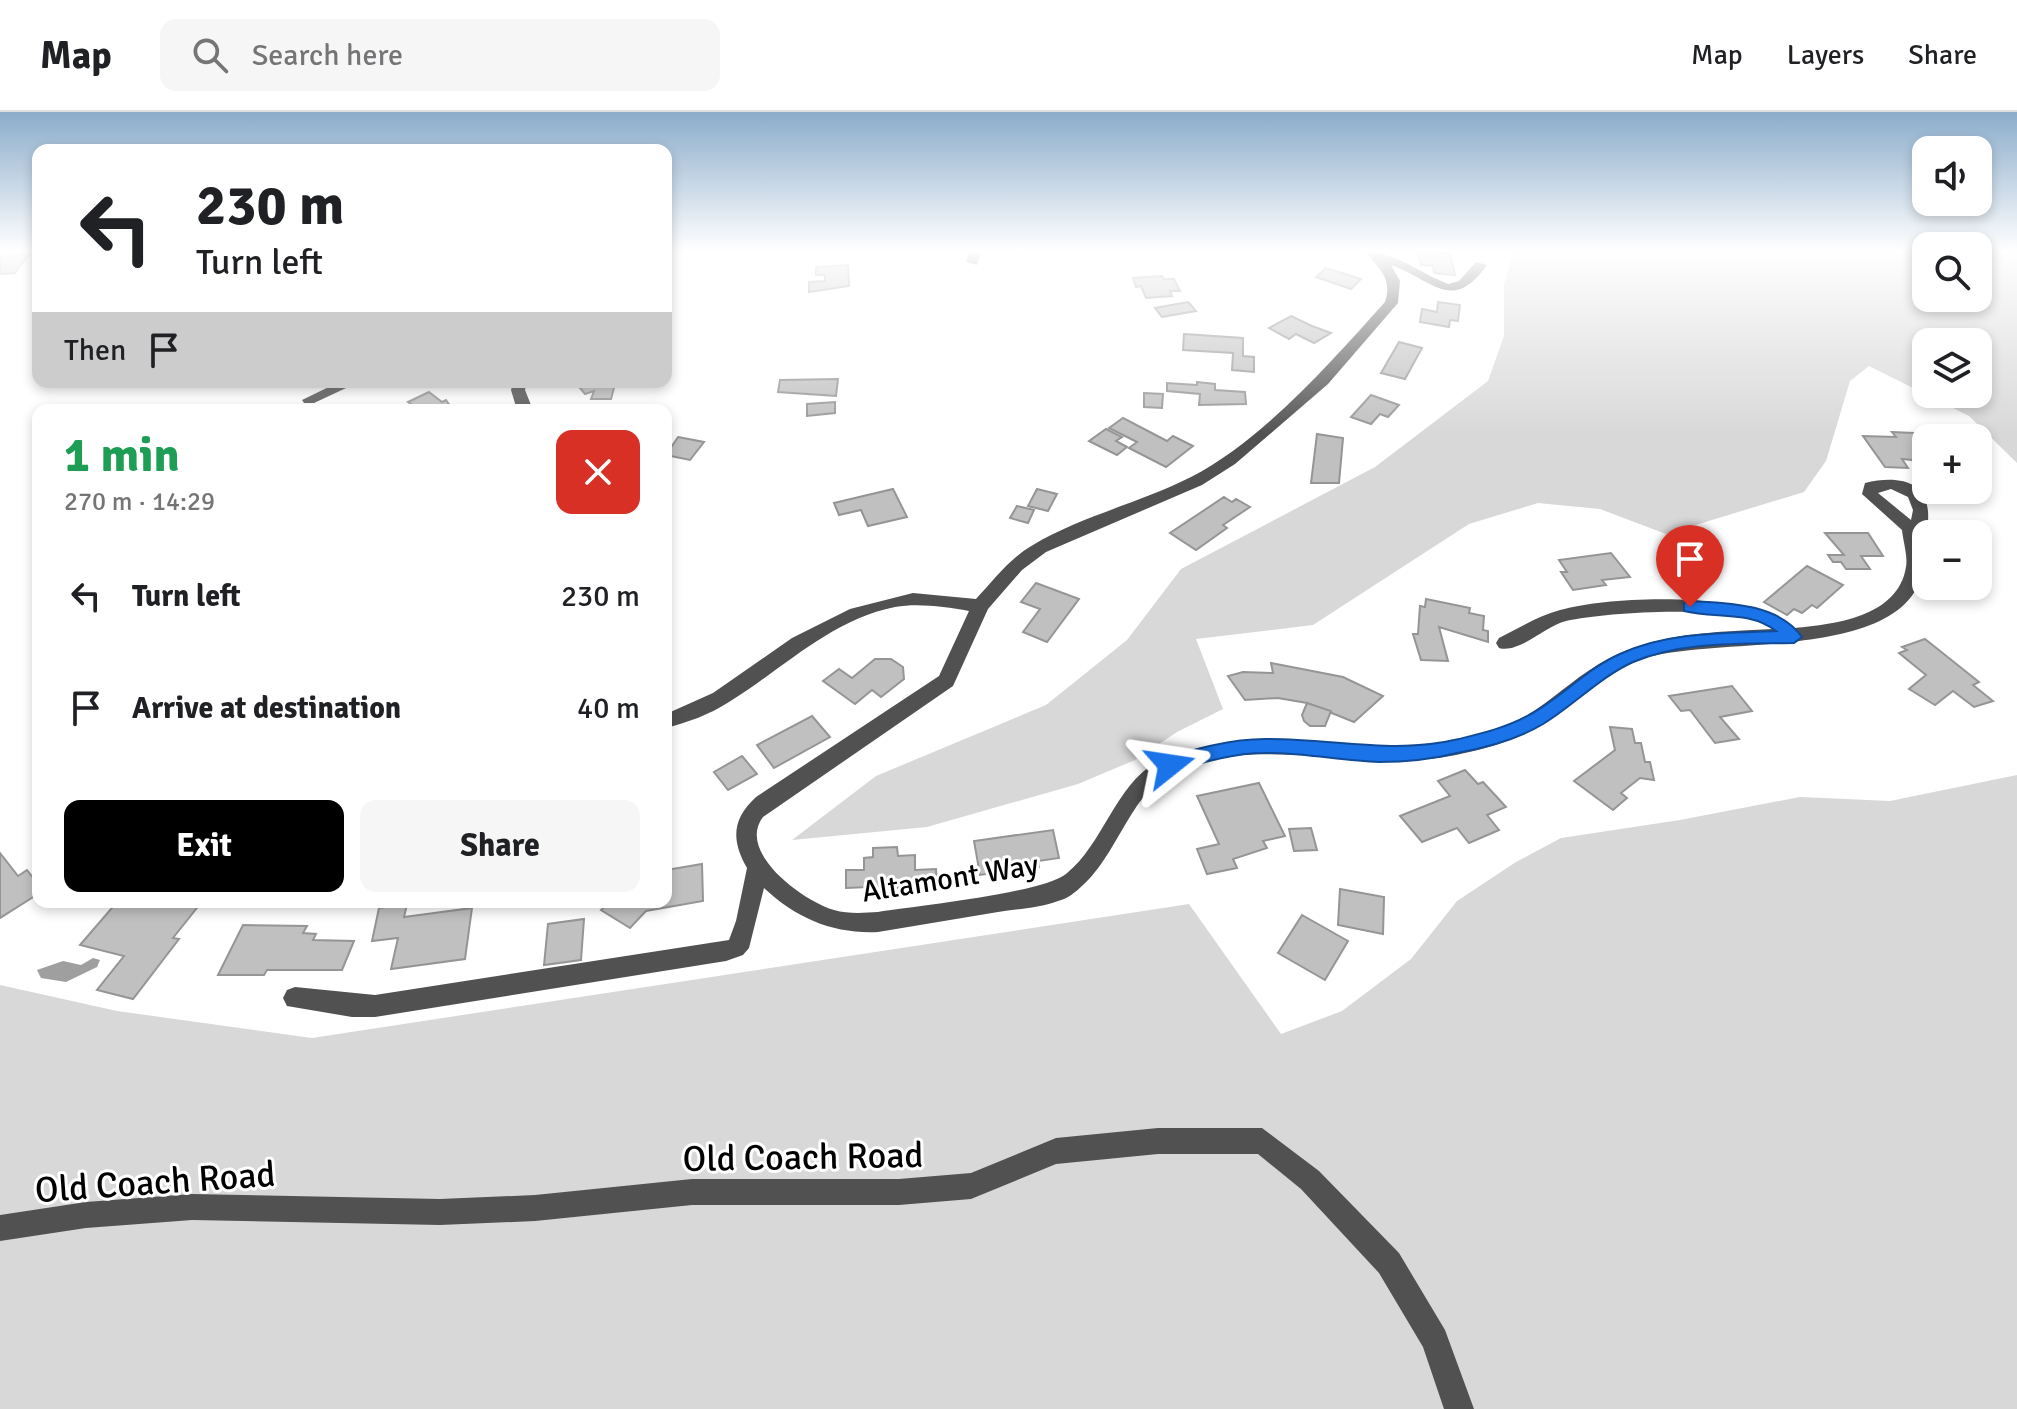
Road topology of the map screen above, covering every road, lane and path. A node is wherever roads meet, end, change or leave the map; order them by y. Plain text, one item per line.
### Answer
1 (1383, 313) edge
2 (338, 388) edge
3 (309, 400) dead end
4 (1910, 528) dead end
5 (980, 606) junction
6 (1794, 637) junction
7 (1505, 643) dead end
8 (672, 719) edge
9 (758, 865) junction
10 (295, 998) dead end
11 (0, 1228) edge
12 (1459, 1409) edge

1 - 5 street, Altamont Way
2 - 3 street
4 - 6 street, Altamont Way
5 - 8 street
5 - 9 street, Altamont Way
6 - 7 street
6 - 9 street, Altamont Way
9 - 10 street
11 - 12 street, Old Coach Road

